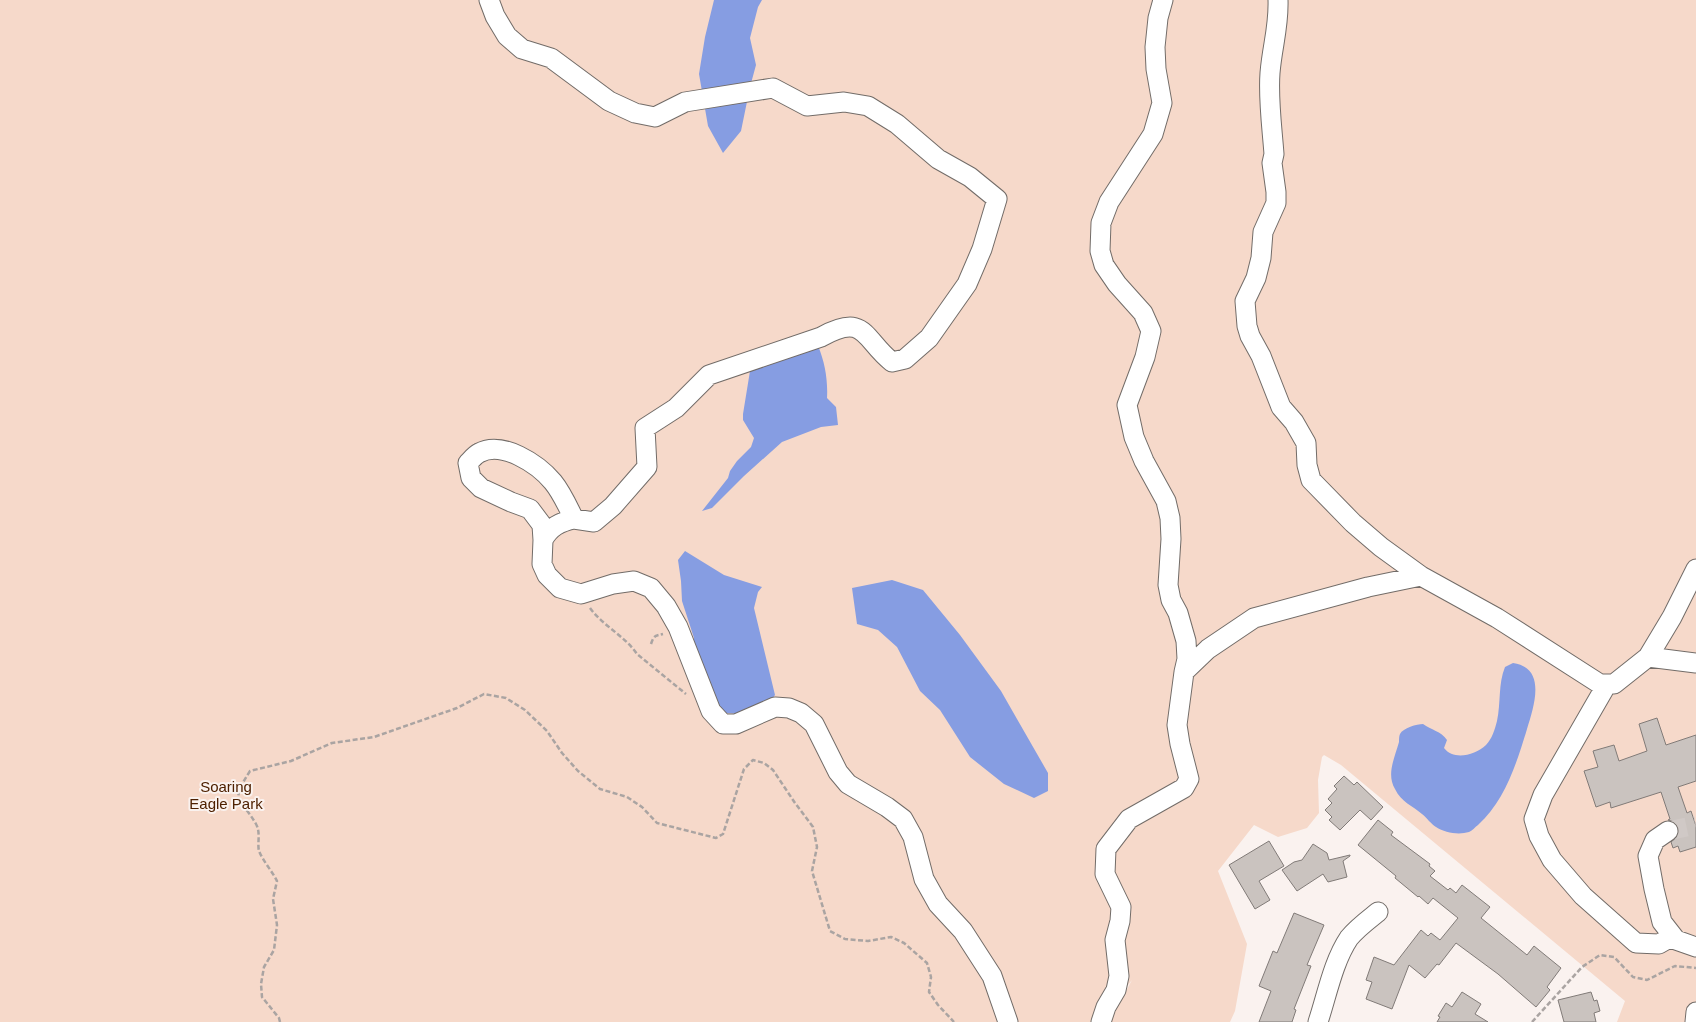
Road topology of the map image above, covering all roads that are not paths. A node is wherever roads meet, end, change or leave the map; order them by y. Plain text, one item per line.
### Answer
1 (489, 0) edge
2 (1163, 0) edge
3 (1278, 0) edge
4 (574, 519) junction
5 (543, 540) junction
6 (1696, 570) edge
7 (1421, 576) junction
8 (1648, 657) junction
9 (1696, 663) edge
10 (1184, 672) junction
11 (1607, 684) junction
12 (1668, 831) tunnel mouth
13 (1378, 912) dead end
14 (1673, 936) junction
15 (1696, 947) edge
16 (1696, 1012) edge
17 (1008, 1022) edge
18 (1101, 1022) edge
19 (1318, 1022) edge
20 (1695, 1022) edge

1 - 4 street
2 - 10 street
3 - 7 street
4 - 5 street
4 - 5 street
5 - 17 street
6 - 8 street
7 - 10 street
7 - 11 street
8 - 9 street
8 - 11 street
10 - 18 street
11 - 14 street
12 - 14 street
13 - 19 street
14 - 15 street
16 - 20 street

